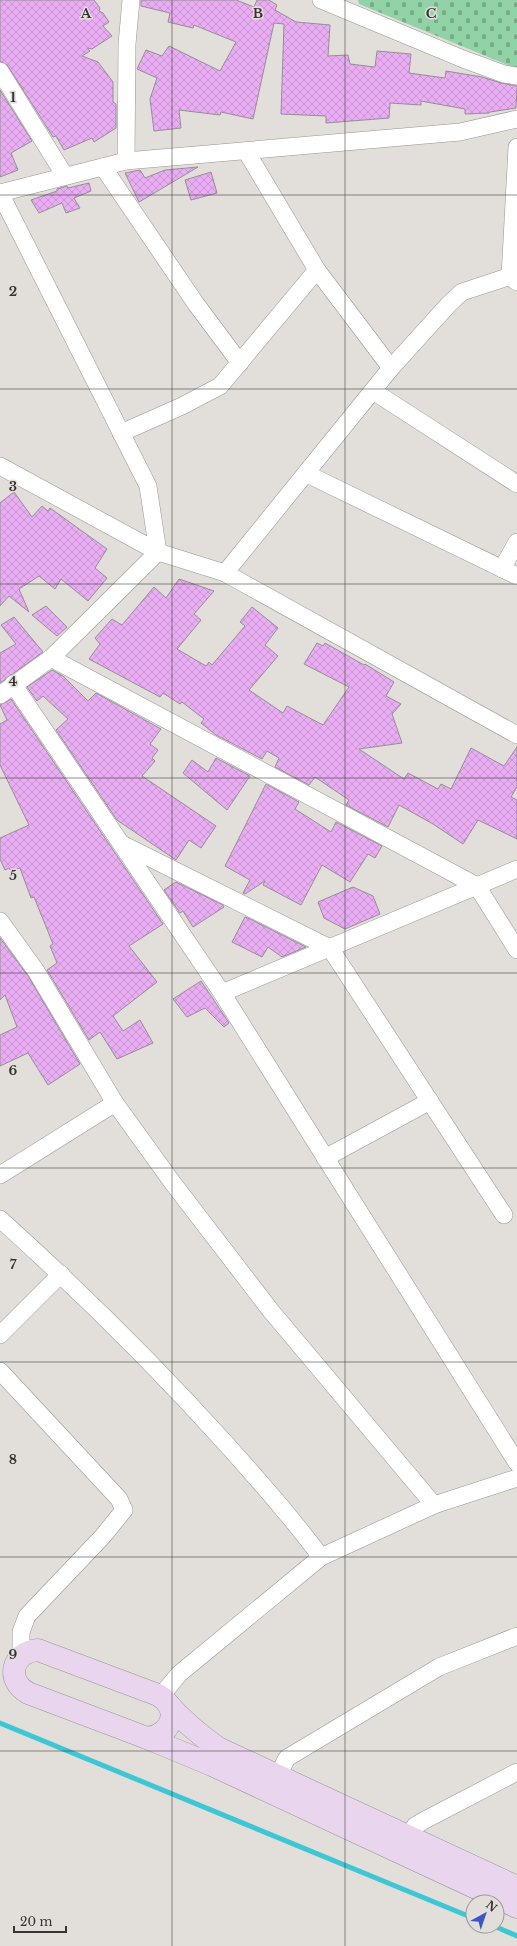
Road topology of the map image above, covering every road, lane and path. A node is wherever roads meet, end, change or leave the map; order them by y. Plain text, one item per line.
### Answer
1 (131, 0) edge
2 (321, 0) edge
3 (0, 71) edge
4 (517, 76) edge
5 (517, 119) edge
6 (517, 147) edge
7 (246, 151) junction
8 (126, 161) junction
9 (103, 167) junction
10 (65, 176) junction
11 (0, 193) edge
12 (317, 270) junction
13 (515, 278) edge
14 (240, 363) junction
15 (391, 368) junction
16 (372, 391) junction
17 (122, 433) junction
18 (0, 466) edge
19 (307, 474) junction
20 (517, 484) edge
21 (517, 542) edge
22 (158, 552) junction
23 (502, 569) junction
24 (225, 573) junction
25 (517, 576) edge
26 (51, 658) junction
27 (13, 684) junction
28 (0, 695) edge
29 (517, 735) edge
30 (120, 843) junction
31 (517, 869) edge
32 (477, 886) junction
33 (0, 921) edge
34 (330, 948) junction
35 (517, 950) edge
36 (222, 994) junction
37 (430, 1101) junction
38 (114, 1103) junction
39 (325, 1158) junction
40 (0, 1175) edge
41 (504, 1215) dead end
42 (0, 1219) edge
43 (61, 1274) junction
44 (0, 1335) edge
45 (0, 1371) edge
46 (517, 1463) edge
47 (517, 1478) edge
48 (434, 1506) junction
49 (321, 1557) junction
50 (517, 1636) edge
51 (13, 1658) edge
52 (0, 1684) edge
53 (22, 1690) junction
54 (164, 1700) junction
55 (147, 1738) junction
56 (517, 1772) edge
57 (278, 1775) junction
58 (405, 1844) junction
59 (517, 1887) edge
60 (517, 1907) edge

1 - 8 street
2 - 4 street
3 - 10 street
5 - 7 street
6 - 13 street
7 - 8 street
7 - 12 street
8 - 9 street
9 - 10 street
9 - 14 street
10 - 11 street
11 - 17 street
12 - 14 street
12 - 15 street
13 - 15 street
14 - 17 street
15 - 16 street
16 - 19 street
16 - 20 street
17 - 22 street
18 - 22 street
19 - 23 street
19 - 24 street
21 - 23 street
22 - 24 street
22 - 26 street
23 - 25 street
24 - 29 street
26 - 27 street
26 - 32 street
27 - 28 street
27 - 30 street
30 - 34 street
30 - 36 street
31 - 32 street
32 - 34 street
32 - 35 street
33 - 38 street
34 - 36 street
34 - 37 street
36 - 39 street
37 - 39 street
37 - 41 street
38 - 40 street
38 - 48 street
39 - 46 street
42 - 43 street
43 - 44 street
43 - 49 street
45 - 51 street
47 - 48 street
48 - 49 street
49 - 54 street
50 - 57 street
51 - 53 street
51 - 54 street
52 - 53 street
53 - 55 street
54 - 55 street
54 - 57 street
55 - 58 street
56 - 58 street
57 - 58 street
58 - 59 street
58 - 60 street

